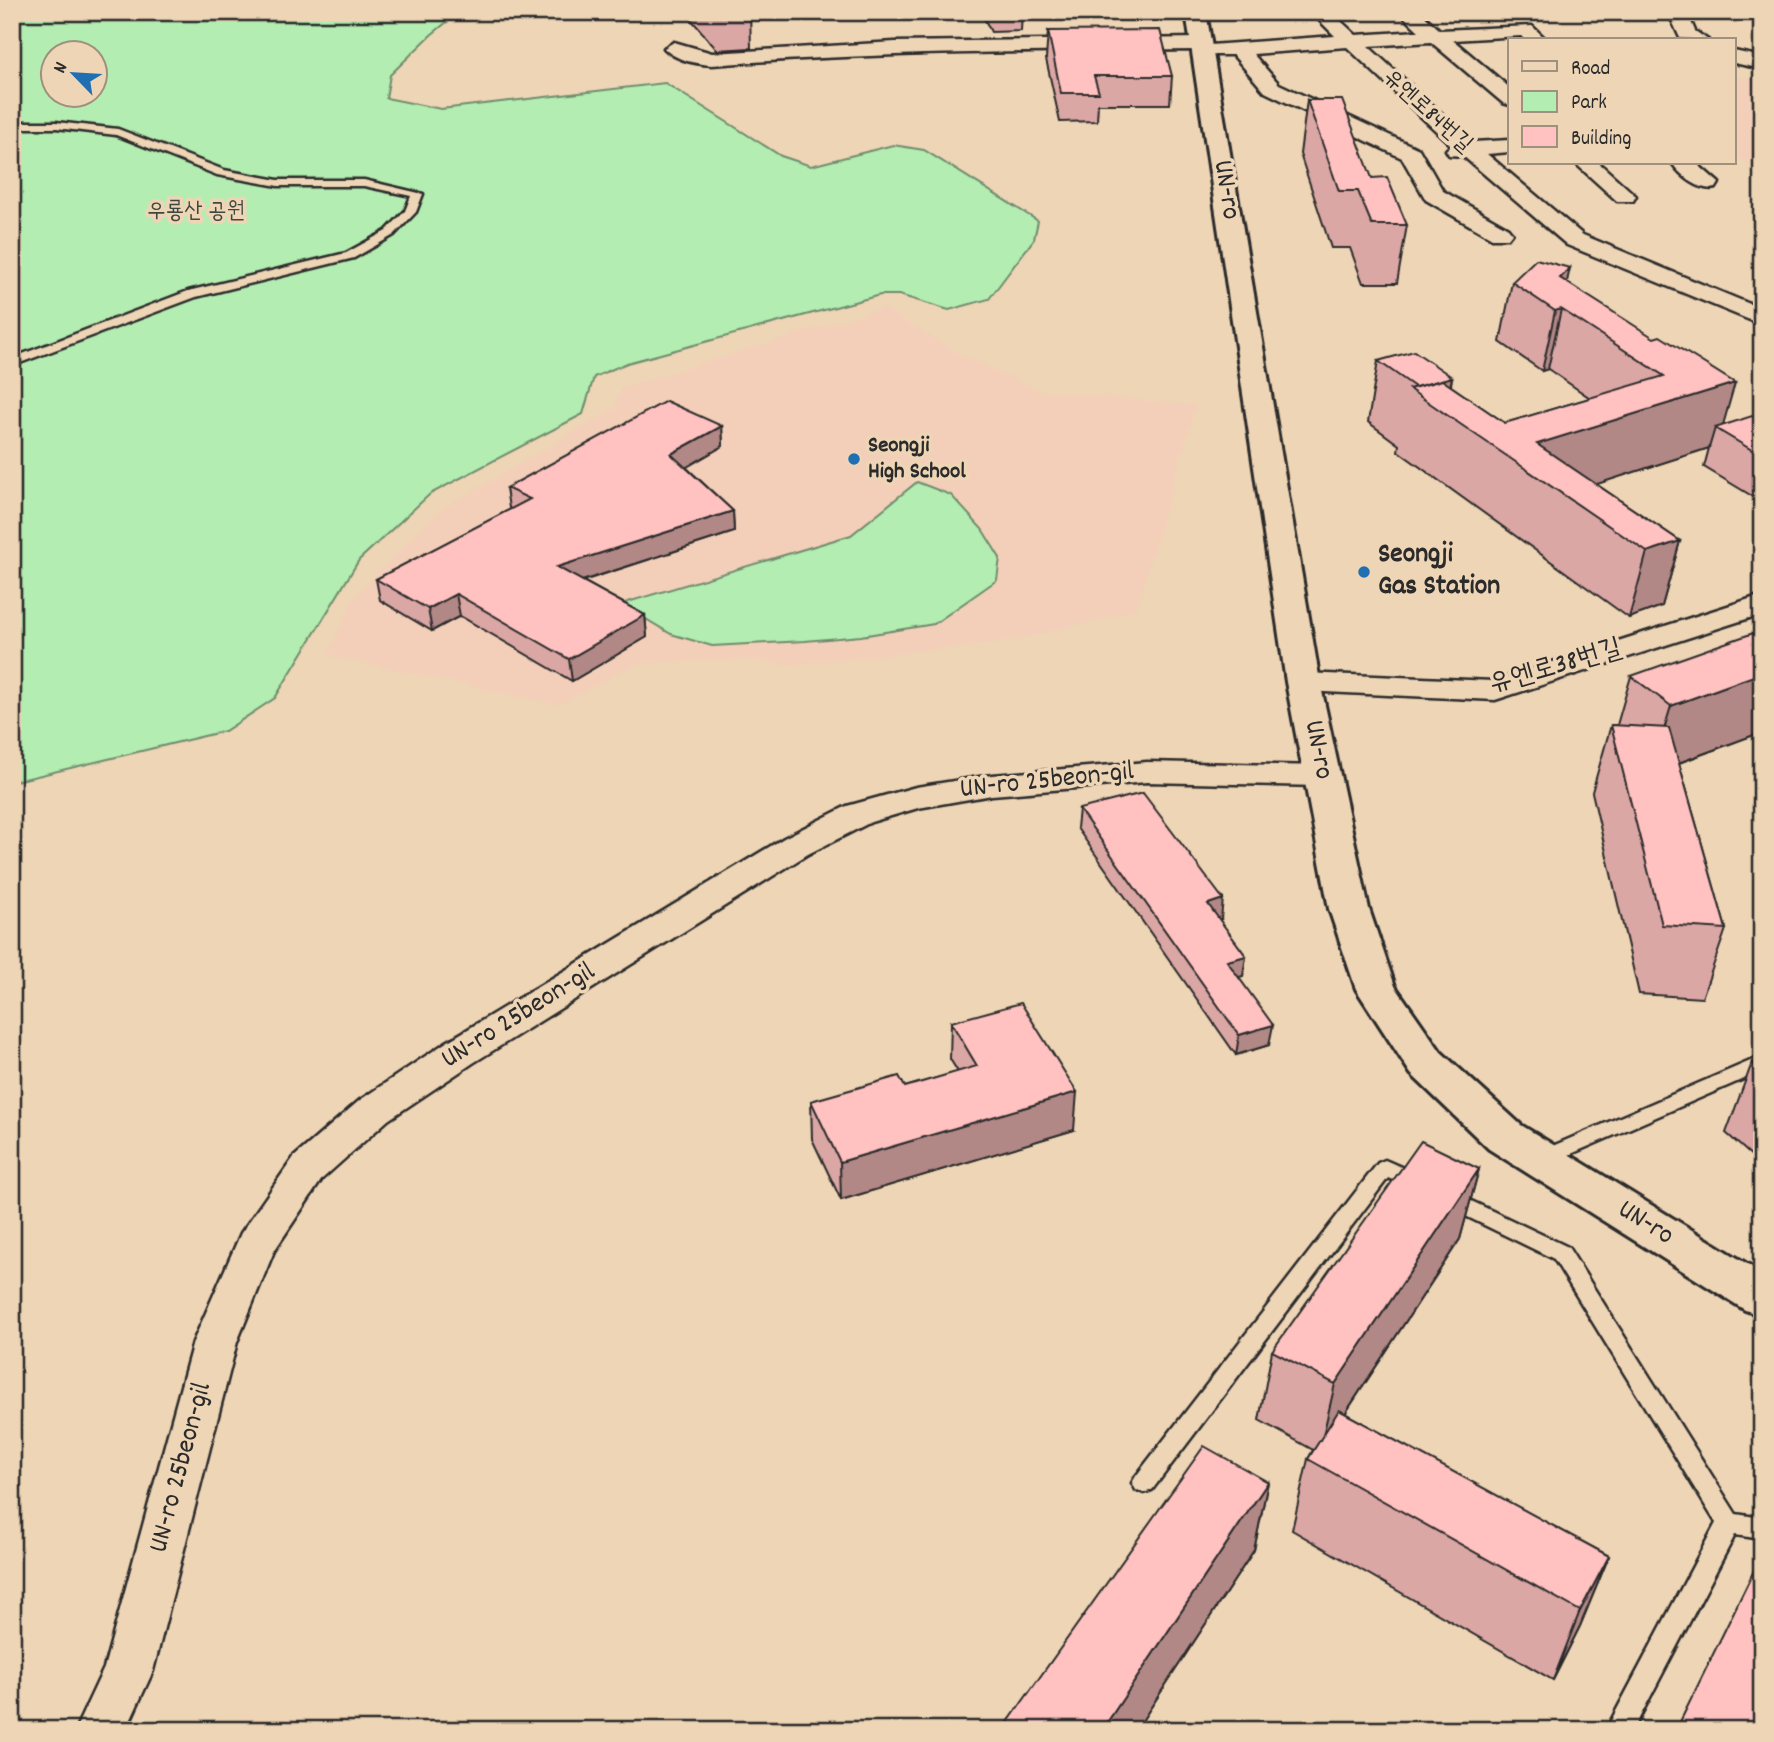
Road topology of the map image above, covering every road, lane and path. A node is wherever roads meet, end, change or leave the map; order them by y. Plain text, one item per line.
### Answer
1 (1196, 12) edge
2 (1320, 12) edge
3 (1408, 12) edge
4 (1677, 12) edge
5 (1433, 36) junction
6 (1535, 38) edge
7 (1694, 38) edge
8 (1349, 41) junction
9 (1202, 47) junction
10 (674, 48) dead end
11 (1238, 48) junction
12 (1736, 57) edge
13 (1762, 63) edge
14 (1508, 97) edge
15 (12, 125) edge
16 (1508, 146) edge
17 (1468, 149) junction
18 (1412, 154) junction
19 (1587, 164) edge
20 (1684, 164) edge
21 (1708, 183) dead end
22 (1625, 196) dead end
23 (1500, 233) dead end
24 (1762, 317) edge
25 (12, 362) edge
26 (1762, 604) edge
27 (1303, 682) junction
28 (1322, 776) junction
29 (1762, 1063) edge
30 (1541, 1159) junction
31 (1762, 1297) edge
32 (1144, 1483) dead end
33 (1730, 1523) junction
34 (1762, 1529) edge
35 (100, 1730) edge
36 (1619, 1730) edge

1 - 9 main road, UN-ro
2 - 8 street, 유엔로84번길
3 - 5 street
4 - 7 street
5 - 6 street
5 - 8 street
5 - 14 street
8 - 11 street
8 - 17 street, 유엔로84번길
9 - 10 street
9 - 11 street
9 - 27 main road, UN-ro
11 - 18 street
12 - 13 street
15 - 25 lane
16 - 17 street
17 - 18 street
17 - 24 street, 유엔로84번길
18 - 23 street
19 - 22 street
20 - 21 street
26 - 27 street, 유엔로38번길
27 - 28 main road, UN-ro
28 - 30 main road, UN-ro
28 - 35 street, UN-ro 25beon-gil
29 - 30 lane
30 - 31 main road, UN-ro
32 - 33 lane
33 - 34 lane
33 - 36 lane

